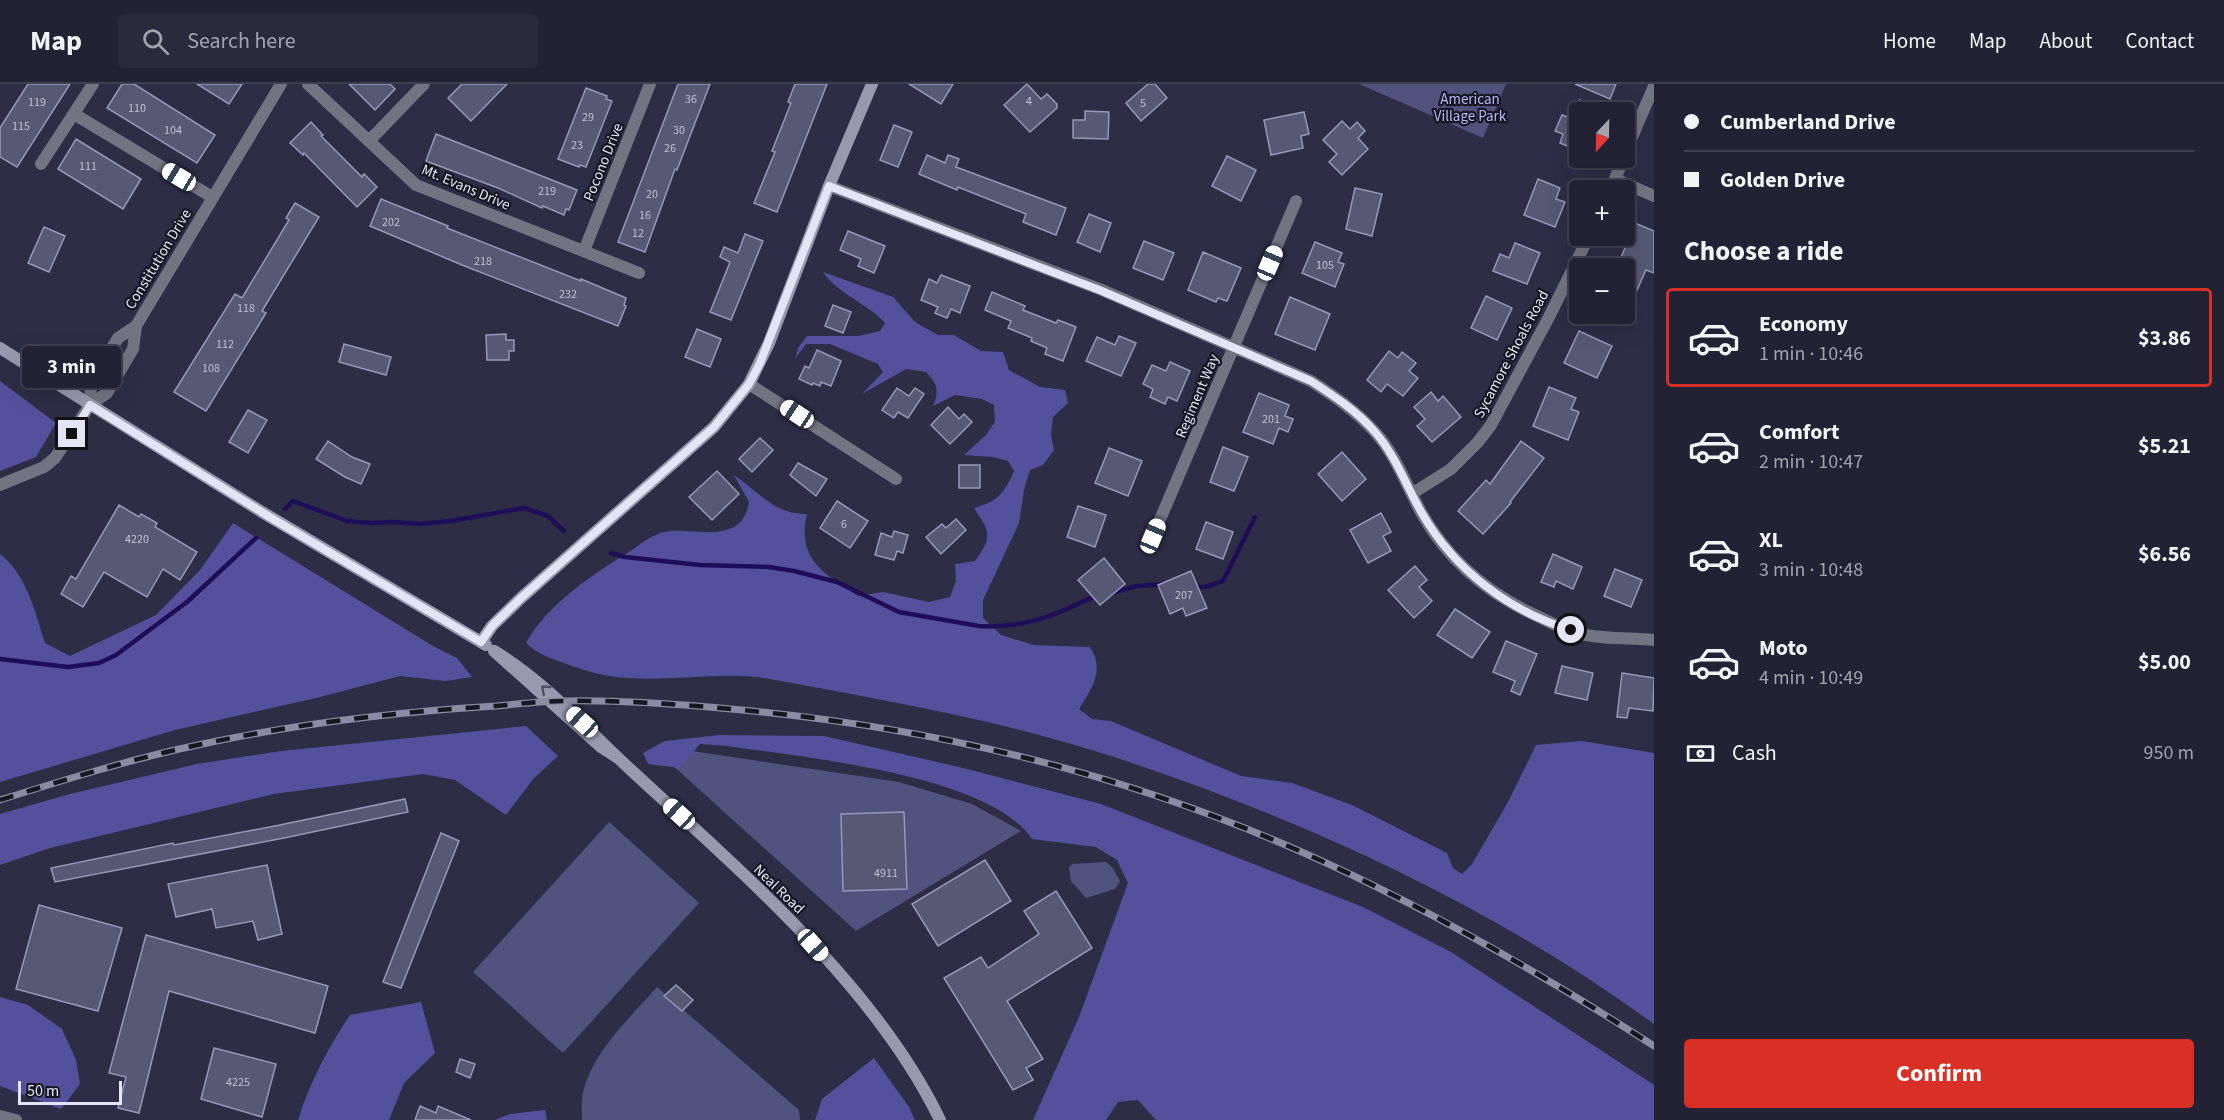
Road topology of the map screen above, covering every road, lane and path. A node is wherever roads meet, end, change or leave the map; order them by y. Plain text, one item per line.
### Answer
1 (93, 84) edge
2 (281, 84) edge
3 (308, 84) edge
4 (424, 84) edge
5 (650, 84) edge
6 (872, 84) edge
7 (1654, 86) edge
8 (74, 114) junction
9 (1635, 131) edge
10 (369, 141) junction
11 (41, 164) dead end
12 (829, 186) junction
13 (1635, 191) edge
14 (1654, 196) edge
15 (212, 197) junction
16 (1296, 201) dead end
17 (1584, 246) edge
18 (584, 251) junction
19 (639, 273) dead end
20 (136, 326) junction
21 (1234, 347) junction
22 (0, 348) edge
23 (749, 384) junction
24 (90, 405) junction
25 (896, 479) dead end
26 (0, 485) edge
27 (1413, 493) junction
28 (1153, 536) dead end
29 (1654, 640) edge
30 (481, 642) junction
31 (0, 1116) edge
32 (16, 1120) edge
33 (940, 1120) edge

1 - 8 street
2 - 15 street, Constitution Drive
3 - 10 street, Mt. Evans Drive
4 - 10 street
5 - 18 street, Pocono Drive
6 - 12 street
7 - 9 street
8 - 11 street
8 - 15 street
10 - 18 street, Mt. Evans Drive
12 - 21 street
12 - 23 street
13 - 14 street
15 - 20 street, Constitution Drive
16 - 21 street, Regiment Way
17 - 27 street, Sycamore Shoals Road
18 - 19 street, Mt. Evans Drive
20 - 24 street, Constitution Drive
20 - 24 street, Constitution Drive
21 - 27 street
21 - 28 street, Regiment Way
22 - 24 street, Neal Road
23 - 25 street
23 - 30 street
24 - 26 street
24 - 30 street, Neal Road
27 - 29 street
30 - 33 street, Neal Road
31 - 32 street

